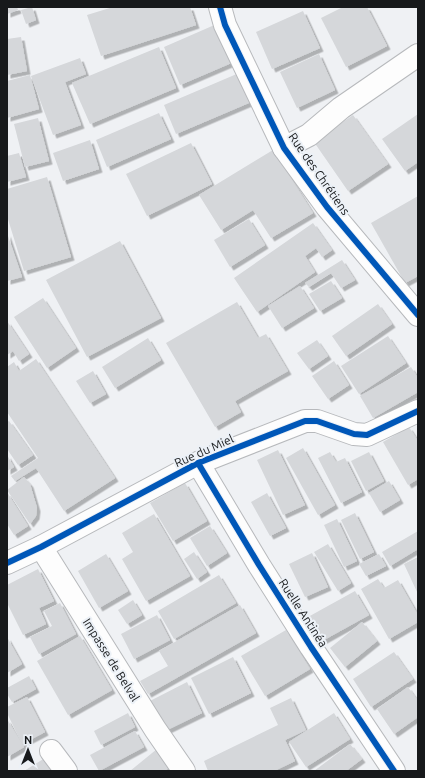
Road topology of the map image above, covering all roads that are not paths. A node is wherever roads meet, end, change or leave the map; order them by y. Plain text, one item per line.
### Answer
1 (220, 7) edge
2 (418, 55) edge
3 (284, 148) junction
4 (418, 315) edge
5 (418, 411) edge
6 (198, 464) junction
7 (41, 547) junction
8 (7, 563) edge
9 (51, 752) dead end
10 (66, 771) edge
11 (184, 771) edge
12 (394, 771) edge

1 - 3 street, Rue des Chrétiens
2 - 3 street
3 - 4 street, Rue des Chrétiens
5 - 6 street, Rue du Miel
6 - 7 street, Rue du Miel
6 - 12 street, Ruelle Antinéa
7 - 8 street, Rue du Miel
7 - 11 street, Impasse de Belval
9 - 10 street

